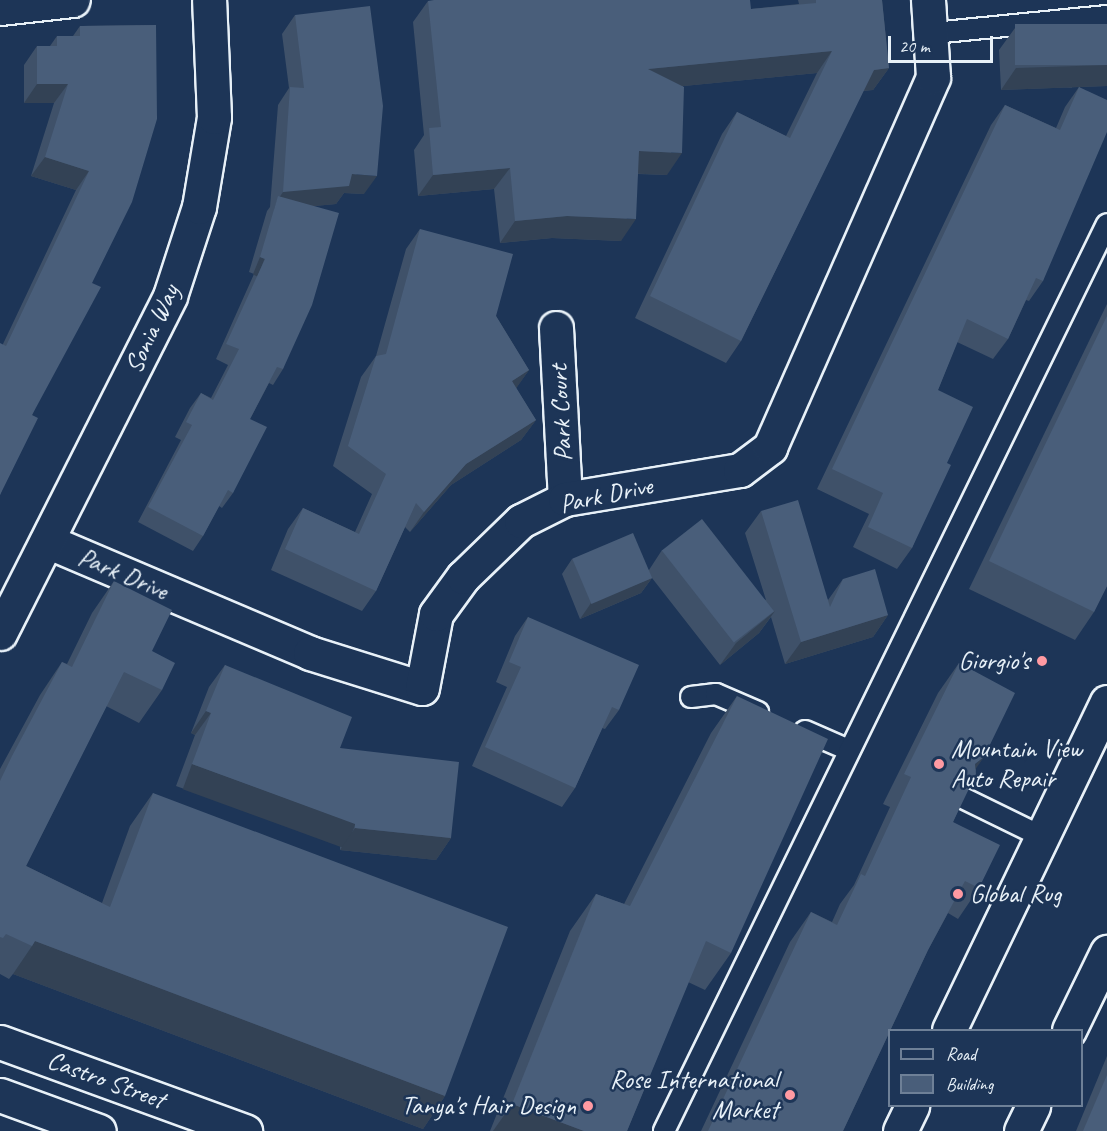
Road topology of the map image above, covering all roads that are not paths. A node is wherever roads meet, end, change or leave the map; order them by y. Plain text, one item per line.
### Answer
1 (73, 0) edge
2 (208, 0) edge
3 (928, 0) edge
4 (0, 8) edge
5 (1107, 16) edge
6 (933, 33) junction
7 (1107, 224) edge
8 (556, 328) dead end
9 (566, 499) junction
10 (49, 542) junction
11 (0, 633) edge
12 (691, 697) dead end
13 (1107, 702) edge
14 (849, 750) junction
15 (966, 800) edge
16 (1043, 837) junction
17 (1107, 952) edge
18 (949, 1029) edge
19 (1070, 1029) edge
20 (0, 1042) edge
21 (0, 1095) edge
22 (912, 1107) edge
23 (1033, 1107) edge
24 (225, 1128) edge
25 (99, 1131) edge
26 (664, 1131) edge
27 (900, 1131) edge
28 (1021, 1131) edge

1 - 4 street
2 - 10 street, Sonia Way
3 - 6 street, Park Drive
5 - 6 lane
6 - 9 street, Park Drive
7 - 14 lane
8 - 9 street, Park Court
9 - 10 street, Park Drive
10 - 11 street, Sonia Way
12 - 14 lane
13 - 16 street
14 - 26 lane
15 - 16 lane
16 - 18 street
17 - 19 street
20 - 24 street, Castro Street
21 - 25 street, Castro Street
22 - 27 street
23 - 28 street

